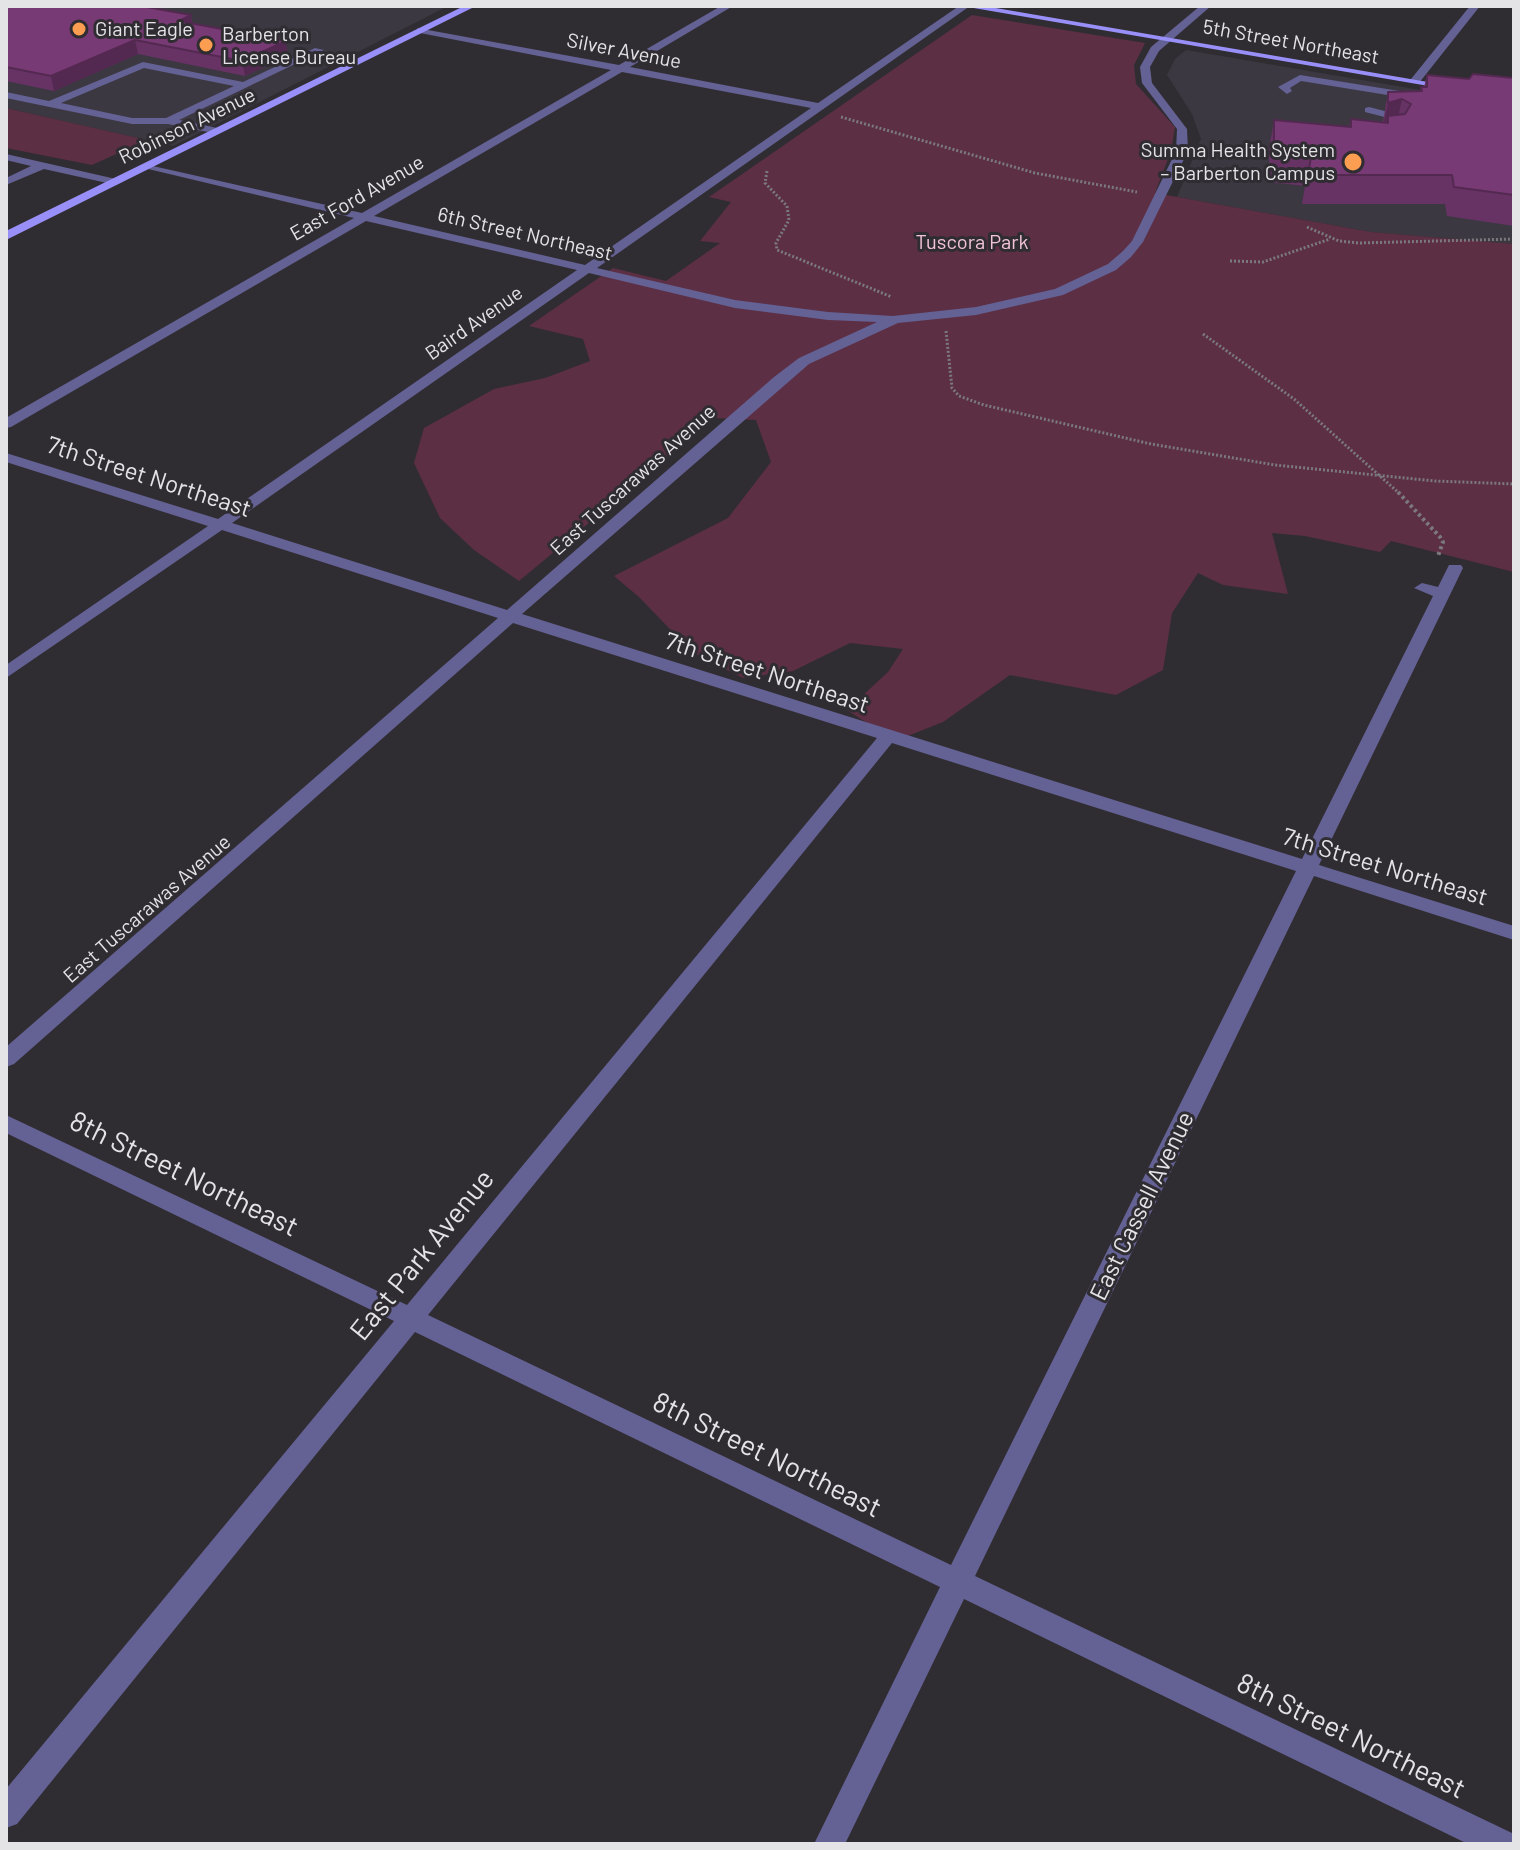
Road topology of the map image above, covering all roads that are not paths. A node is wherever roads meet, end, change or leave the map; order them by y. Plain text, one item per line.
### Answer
1 (471, 6) edge
2 (728, 6) edge
3 (966, 6) edge
4 (1206, 6) edge
5 (1475, 6) edge
6 (420, 30) junction
7 (1168, 39) junction
8 (319, 50) dead end
9 (1315, 64) junction
10 (621, 68) junction
11 (1300, 78) junction
12 (1415, 81) junction
13 (244, 85) junction
14 (1457, 88) junction
15 (1471, 90) edge
16 (1285, 93) dead end
17 (6, 95) edge
18 (1433, 97) edge
19 (1420, 102) edge
20 (50, 104) junction
21 (819, 108) junction
22 (1369, 110) dead end
23 (1396, 117) edge
24 (168, 121) junction
25 (218, 131) junction
26 (6, 157) edge
27 (43, 165) junction
28 (148, 166) junction
29 (6, 182) edge
30 (116, 182) junction
31 (364, 217) junction
32 (6, 236) edge
33 (587, 269) junction
34 (895, 319) junction
35 (6, 424) edge
36 (6, 457) edge
37 (219, 524) junction
38 (1455, 568) dead end
39 (1422, 588) dead end
40 (1442, 593) junction
41 (510, 615) junction
42 (6, 673) edge
43 (886, 738) junction
44 (1308, 868) junction
45 (1514, 933) edge
46 (6, 1059) edge
47 (6, 1123) edge
48 (409, 1318) junction
49 (958, 1582) junction
50 (6, 1813) edge
51 (829, 1844) edge
52 (1501, 1844) edge

1 - 6 main road, Robinson Avenue
2 - 10 street, East Ford Avenue
3 - 7 main road, 5th Street Northeast
3 - 21 street, Baird Avenue
4 - 7 street, East Tuscarawas Avenue
5 - 12 street
6 - 10 street, Silver Avenue
6 - 25 main road, Robinson Avenue
7 - 9 main road, 5th Street Northeast
7 - 34 street, East Tuscarawas Avenue
8 - 13 street
9 - 11 street
9 - 12 main road, 5th Street Northeast
10 - 21 street, Silver Avenue
10 - 31 street, East Ford Avenue
11 - 16 street
11 - 19 street
12 - 14 main road, 5th Street Northeast
13 - 20 street
13 - 24 street
14 - 15 main road, 5th Street Northeast
14 - 18 street
17 - 20 street
20 - 24 street
21 - 33 street, Baird Avenue
22 - 23 street
24 - 25 street
25 - 28 main road, Robinson Avenue
26 - 27 street
27 - 29 street
27 - 30 street
28 - 30 main road, Robinson Avenue
28 - 31 street, 6th Street Northeast
30 - 32 main road, Robinson Avenue
31 - 33 street, 6th Street Northeast
31 - 35 street, East Ford Avenue
33 - 34 street, 6th Street Northeast
33 - 37 street, Baird Avenue
34 - 41 street, East Tuscarawas Avenue
36 - 37 street, 7th Street Northeast
37 - 41 street, 7th Street Northeast
37 - 42 street, Baird Avenue
38 - 40 street, East Cassell Avenue
39 - 40 street
40 - 44 street, East Cassell Avenue
41 - 43 street, 7th Street Northeast
41 - 46 street, East Tuscarawas Avenue
43 - 44 street, 7th Street Northeast
43 - 48 street, East Park Avenue
44 - 45 street, 7th Street Northeast
44 - 49 street, East Cassell Avenue
47 - 48 street, 8th Street Northeast
48 - 49 street, 8th Street Northeast
48 - 50 street, East Park Avenue
49 - 51 street, East Cassell Avenue
49 - 52 street, 8th Street Northeast

